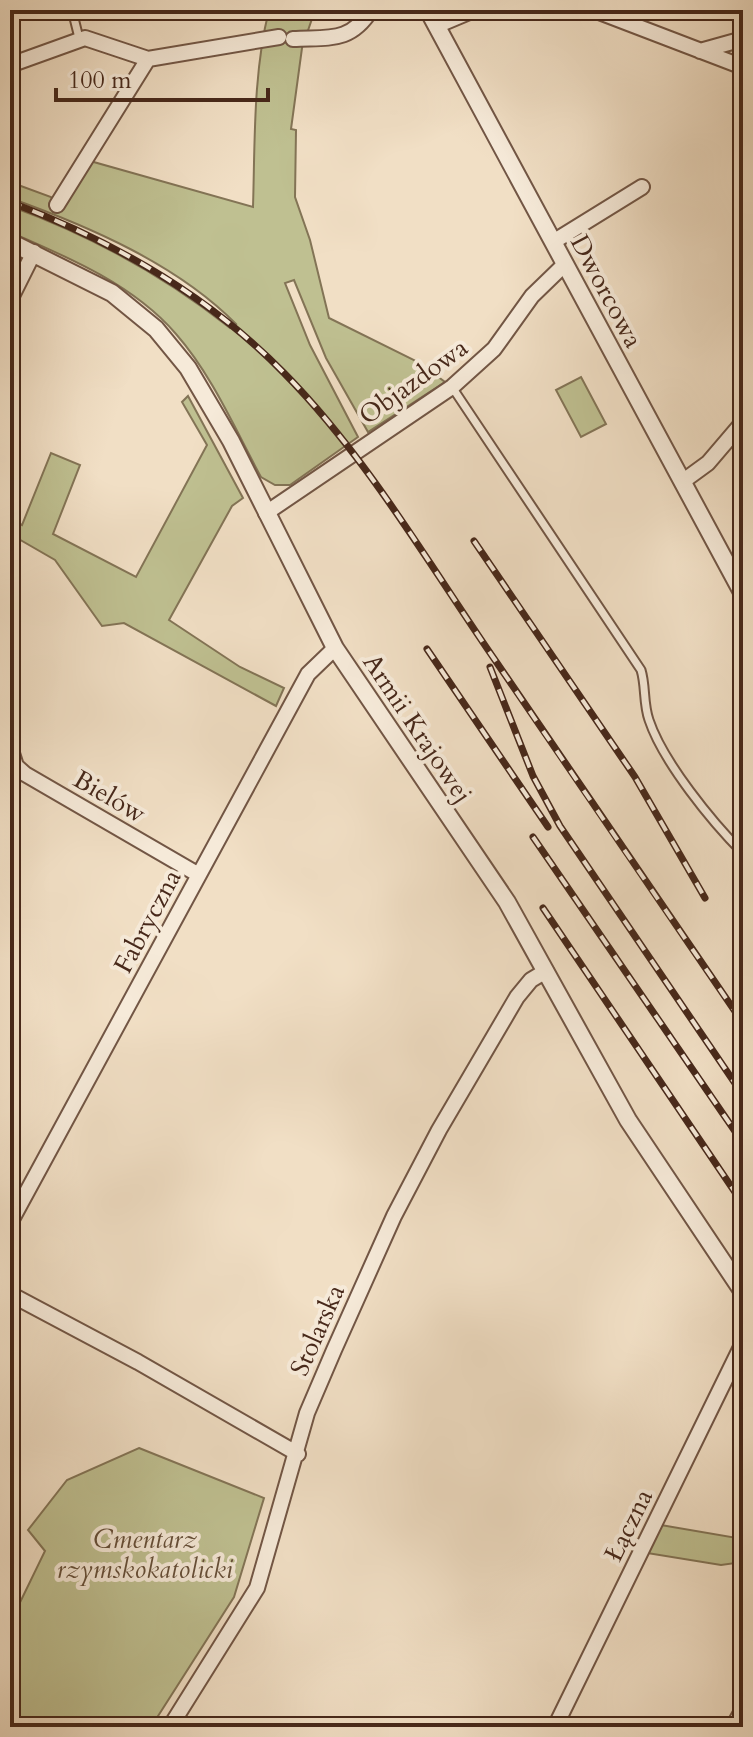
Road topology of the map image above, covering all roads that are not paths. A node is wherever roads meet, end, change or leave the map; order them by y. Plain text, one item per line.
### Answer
1 (72, 10) edge
2 (371, 10) edge
3 (428, 10) edge
4 (474, 10) edge
5 (594, 10) edge
6 (436, 26) junction
7 (79, 38) junction
8 (743, 39) edge
9 (700, 51) junction
10 (148, 59) junction
11 (10, 65) edge
12 (743, 67) edge
13 (642, 187) dead end
14 (57, 205) dead end
15 (10, 242) edge
16 (553, 242) junction
17 (34, 252) junction
18 (565, 264) junction
19 (10, 300) edge
20 (452, 387) junction
21 (743, 422) edge
22 (682, 482) junction
23 (266, 513) junction
24 (743, 594) edge
25 (335, 648) junction
26 (10, 747) edge
27 (743, 853) edge
28 (199, 875) junction
29 (546, 971) junction
30 (10, 1223) edge
31 (743, 1292) edge
32 (10, 1294) edge
33 (743, 1343) edge
34 (298, 1454) junction
35 (743, 1709) edge
36 (170, 1727) edge
37 (555, 1727) edge
38 (733, 1727) edge

1 - 7 lane
2 - 10 street
3 - 6 street, Dworcowa
4 - 6 street
5 - 9 street
6 - 16 street, Dworcowa
7 - 10 street
7 - 11 street
8 - 9 street
9 - 12 street
10 - 14 street
13 - 16 street
15 - 17 street, Armii Krajowej
16 - 18 street, Dworcowa
17 - 19 street
17 - 23 street, Armii Krajowej
18 - 20 street, Objazdowa
18 - 22 street, Dworcowa
20 - 23 street, Objazdowa
20 - 27 lane
21 - 22 street
22 - 24 street, Dworcowa
23 - 25 street, Armii Krajowej
25 - 28 street, Fabryczna
25 - 29 street, Armii Krajowej
26 - 28 street, Bielów
28 - 30 street, Fabryczna
29 - 31 street, Armii Krajowej
29 - 34 street, Stolarska
32 - 34 street
33 - 37 street, Łączna
34 - 36 street, Stolarska
35 - 38 street

